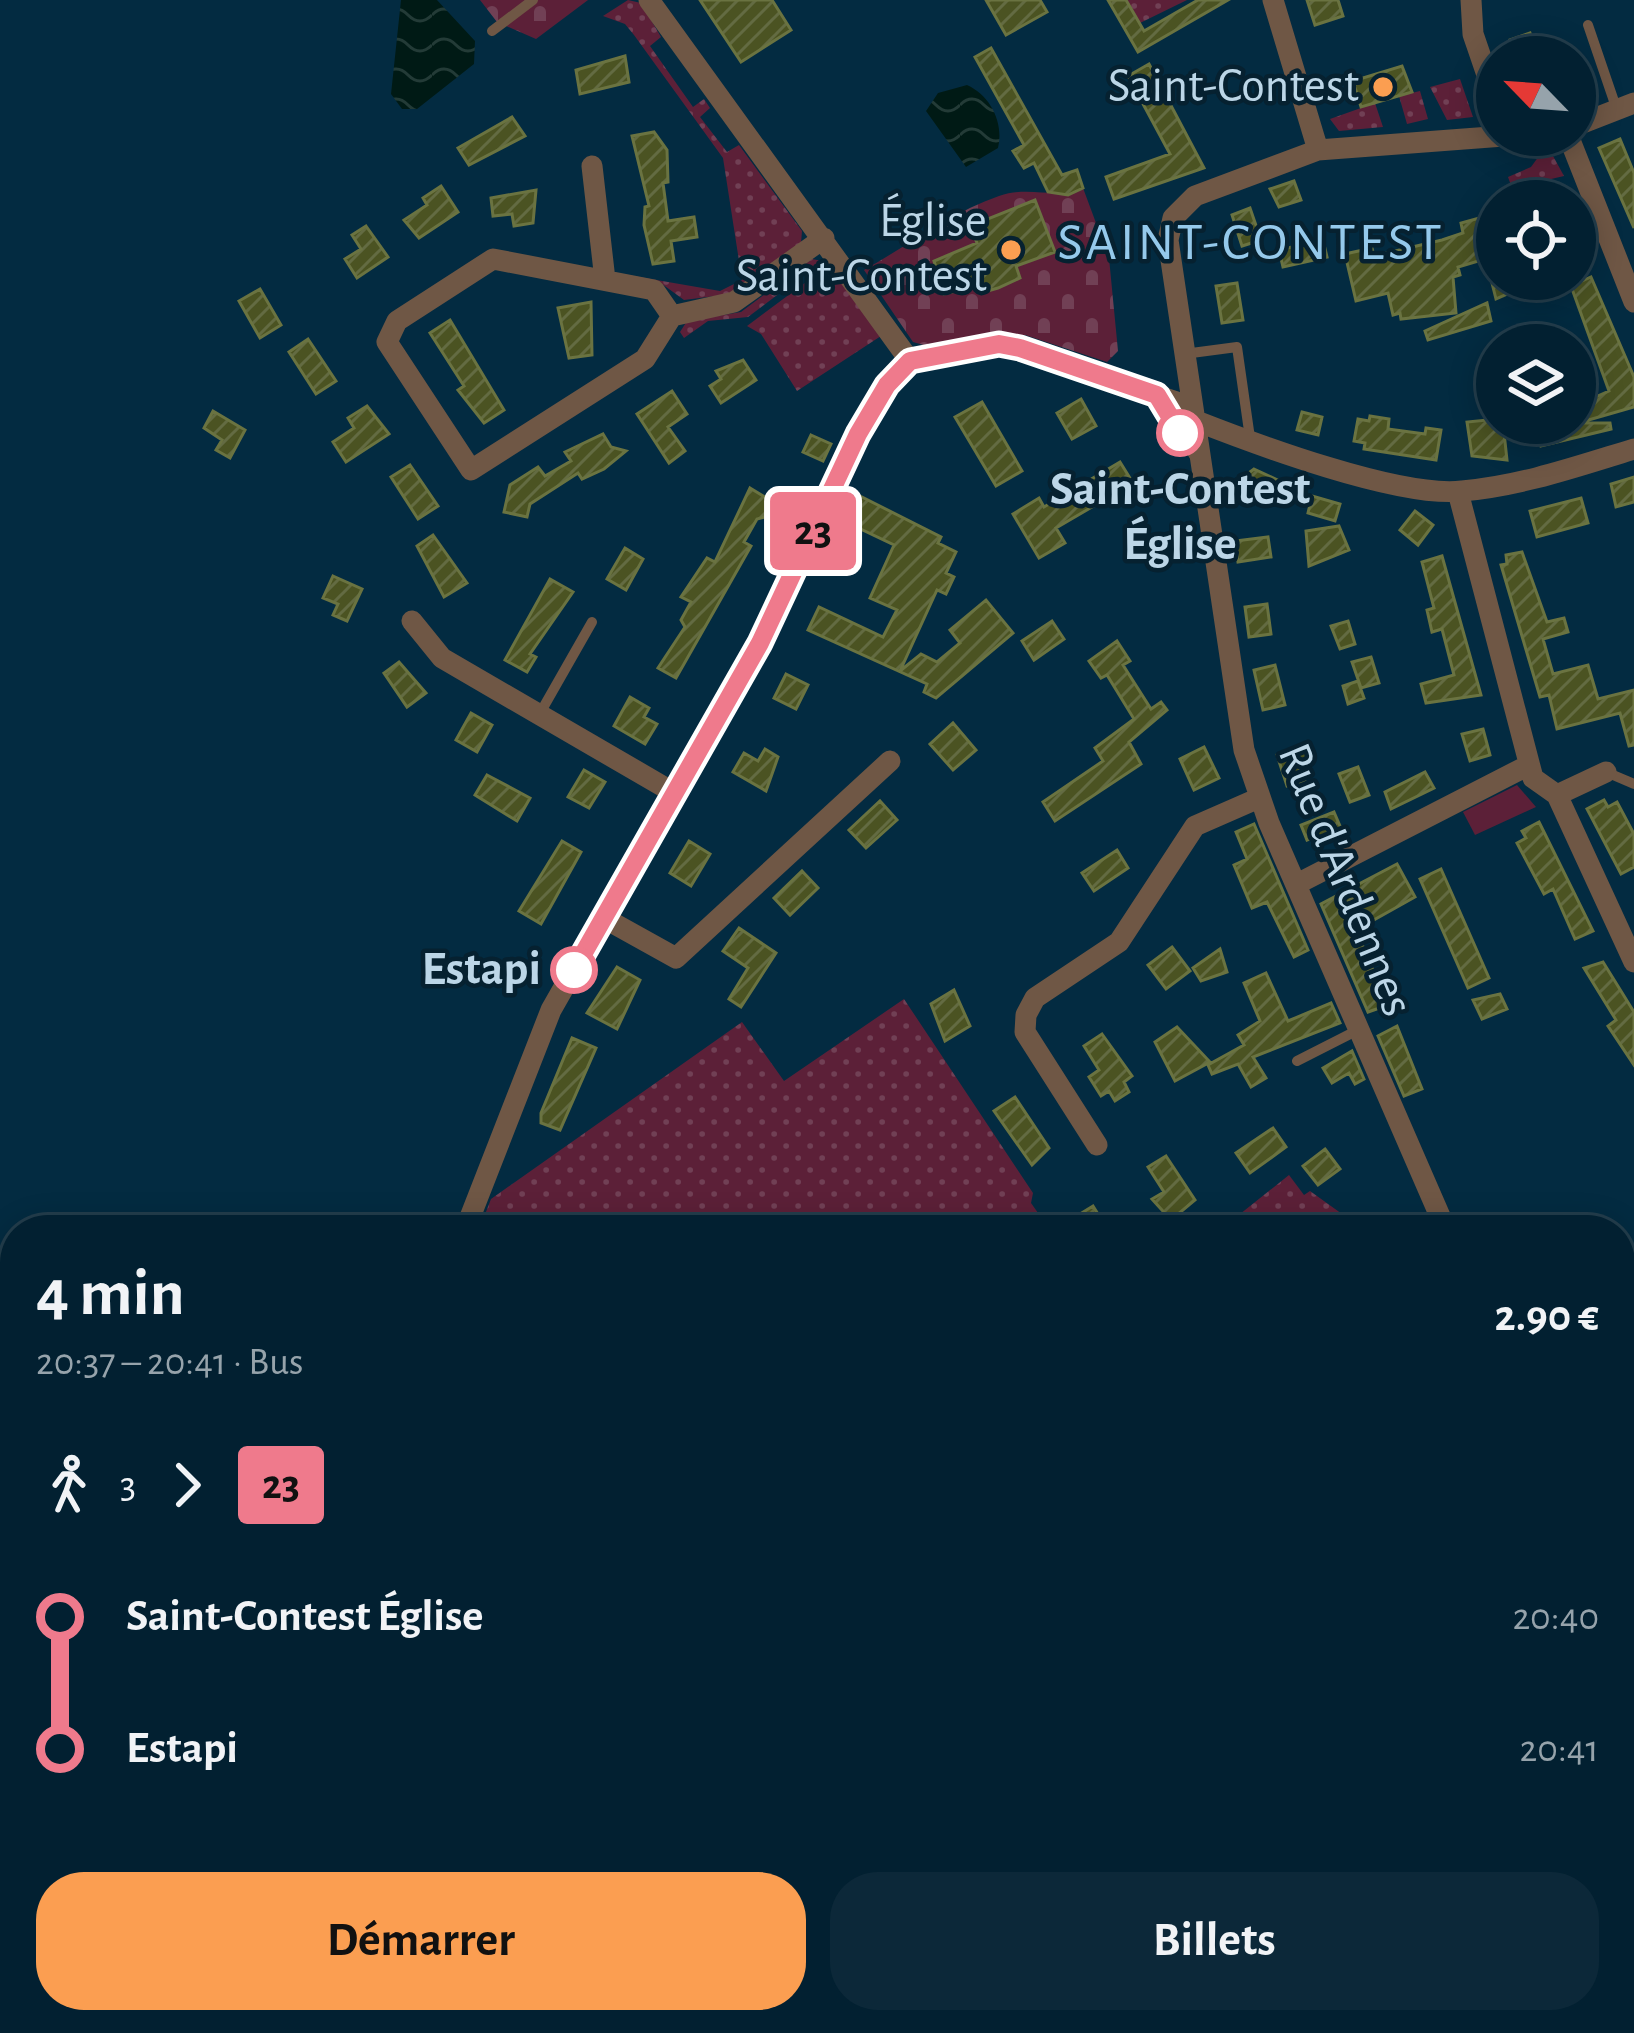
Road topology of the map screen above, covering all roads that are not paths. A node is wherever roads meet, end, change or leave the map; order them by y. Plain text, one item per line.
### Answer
1 (533, 0) edge
2 (649, 0) edge
3 (1273, 0) edge
4 (1471, 0) edge
5 (1588, 25) dead end
6 (492, 31) dead end
7 (1476, 41) edge
8 (1625, 106) edge
9 (1596, 118) edge
10 (1476, 138) edge
11 (1318, 150) junction
12 (1576, 156) edge
13 (592, 166) dead end
14 (824, 238) junction
15 (605, 280) junction
16 (1634, 302) edge
17 (672, 316) junction
18 (1184, 354) junction
19 (910, 361) junction
20 (1157, 395) junction
21 (1193, 413) junction
22 (1250, 441) junction
23 (1634, 449) edge
24 (1200, 465) junction
25 (1458, 492) junction
26 (412, 620) dead end
27 (592, 622) dead end
28 (539, 715) junction
29 (890, 761) dead end
30 (1529, 765) junction
31 (1606, 772) joint
32 (1634, 784) edge
33 (676, 794) junction
34 (1557, 795) junction
35 (1258, 798) junction
36 (1298, 884) junction
37 (604, 918) junction
38 (1634, 962) edge
39 (1361, 1028) junction
40 (1297, 1061) dead end
41 (1097, 1145) dead end
42 (471, 1215) edge
43 (1440, 1215) edge

1 - 6 lane
2 - 14 street
3 - 11 street
4 - 7 street
5 - 8 lane
8 - 9 street
10 - 11 street
11 - 18 street, Rue d'Ardennes
12 - 16 street
13 - 15 street
14 - 17 street
14 - 19 street
15 - 17 street
15 - 17 street
18 - 21 street, Rue d'Ardennes
18 - 22 lane
19 - 20 street
19 - 33 street
20 - 21 street
20 - 24 lane
21 - 22 street
21 - 24 street, Rue d'Ardennes
22 - 25 street
23 - 25 street
24 - 35 street, Rue d'Ardennes
25 - 30 street
26 - 28 street
27 - 28 lane
28 - 33 street
29 - 37 street
30 - 34 street
30 - 36 street
31 - 32 lane
31 - 34 street
33 - 37 street
34 - 38 street
35 - 36 street, Rue d'Ardennes
35 - 41 street
36 - 39 street, Rue d'Ardennes
37 - 42 street
39 - 40 lane
39 - 43 street, Rue d'Ardennes

